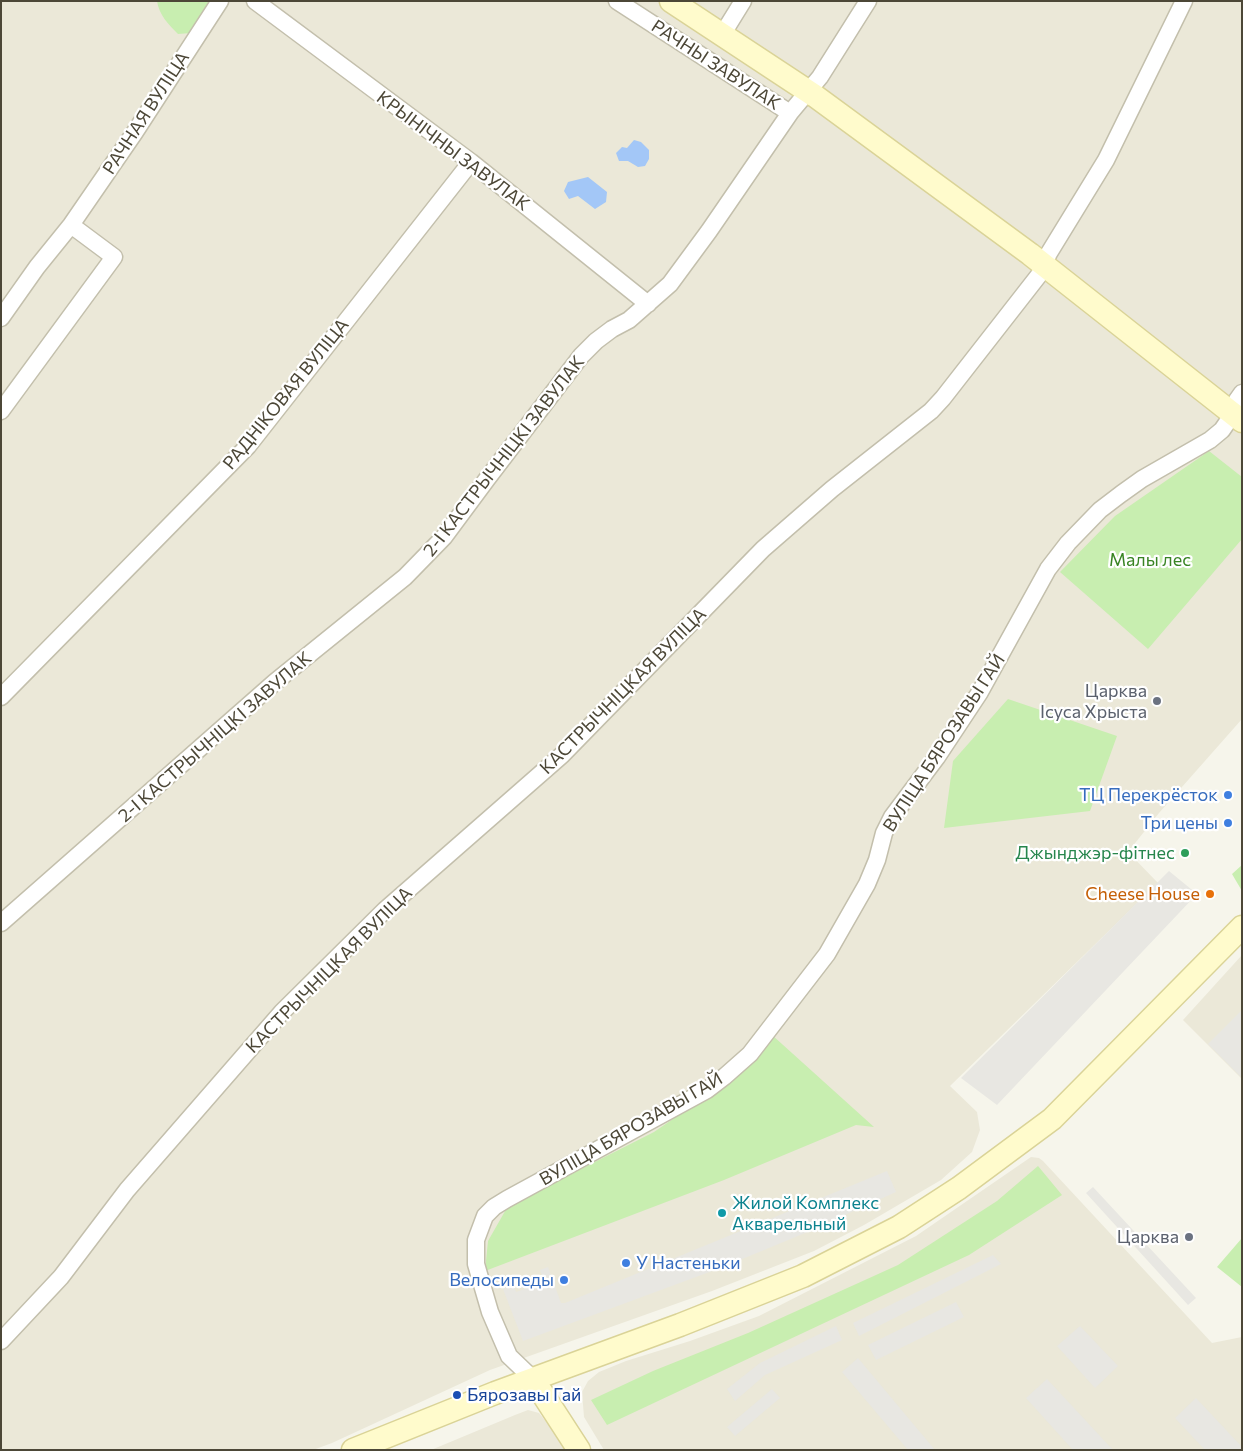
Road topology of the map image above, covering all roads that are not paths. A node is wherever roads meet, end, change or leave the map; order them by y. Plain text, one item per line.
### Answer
1 (220, 1) edge
2 (255, 1) edge
3 (617, 1) edge
4 (671, 1) edge
5 (743, 1) edge
6 (868, 1) edge
7 (1184, 1) edge
8 (722, 35) junction
9 (807, 91) junction
10 (790, 113) junction
11 (471, 162) junction
12 (71, 225) junction
13 (1042, 265) junction
14 (648, 304) junction
15 (4, 308) edge
16 (1242, 393) edge
17 (1, 412) edge
18 (1237, 418) edge
19 (1, 697) edge
20 (1, 923) edge
21 (1242, 927) edge
22 (1, 1341) edge
23 (533, 1379) junction
24 (353, 1450) edge
25 (579, 1450) edge

1 - 12 street, РАЧНАЯ ВУЛІЦА
2 - 11 street, КРЫНІЧНЫ ЗАВУЛАК
3 - 10 street, РАЧНЫ ЗАВУЛАК
4 - 8 main road
5 - 8 street
6 - 9 street, 2-І КАСТРЫЧНІЦКІ ЗАВУЛАК
7 - 13 street, КАСТРЫЧНІЦКАЯ ВУЛІЦА
8 - 9 main road
9 - 10 street, 2-І КАСТРЫЧНІЦКІ ЗАВУЛАК
9 - 13 main road
10 - 14 street, 2-І КАСТРЫЧНІЦКІ ЗАВУЛАК
11 - 14 street, КРЫНІЧНЫ ЗАВУЛАК
11 - 19 street, РАДНІКОВАЯ ВУЛІЦА
12 - 15 street, РАЧНАЯ ВУЛІЦА
12 - 17 street
13 - 18 main road
13 - 22 street, КАСТРЫЧНІЦКАЯ ВУЛІЦА
14 - 20 street, 2-І КАСТРЫЧНІЦКІ ЗАВУЛАК
16 - 18 street, ВУЛІЦА БЯРОЗАВЫ ГАЙ
18 - 23 street, ВУЛІЦА БЯРОЗАВЫ ГАЙ
21 - 23 main road
23 - 24 main road
23 - 25 main road

